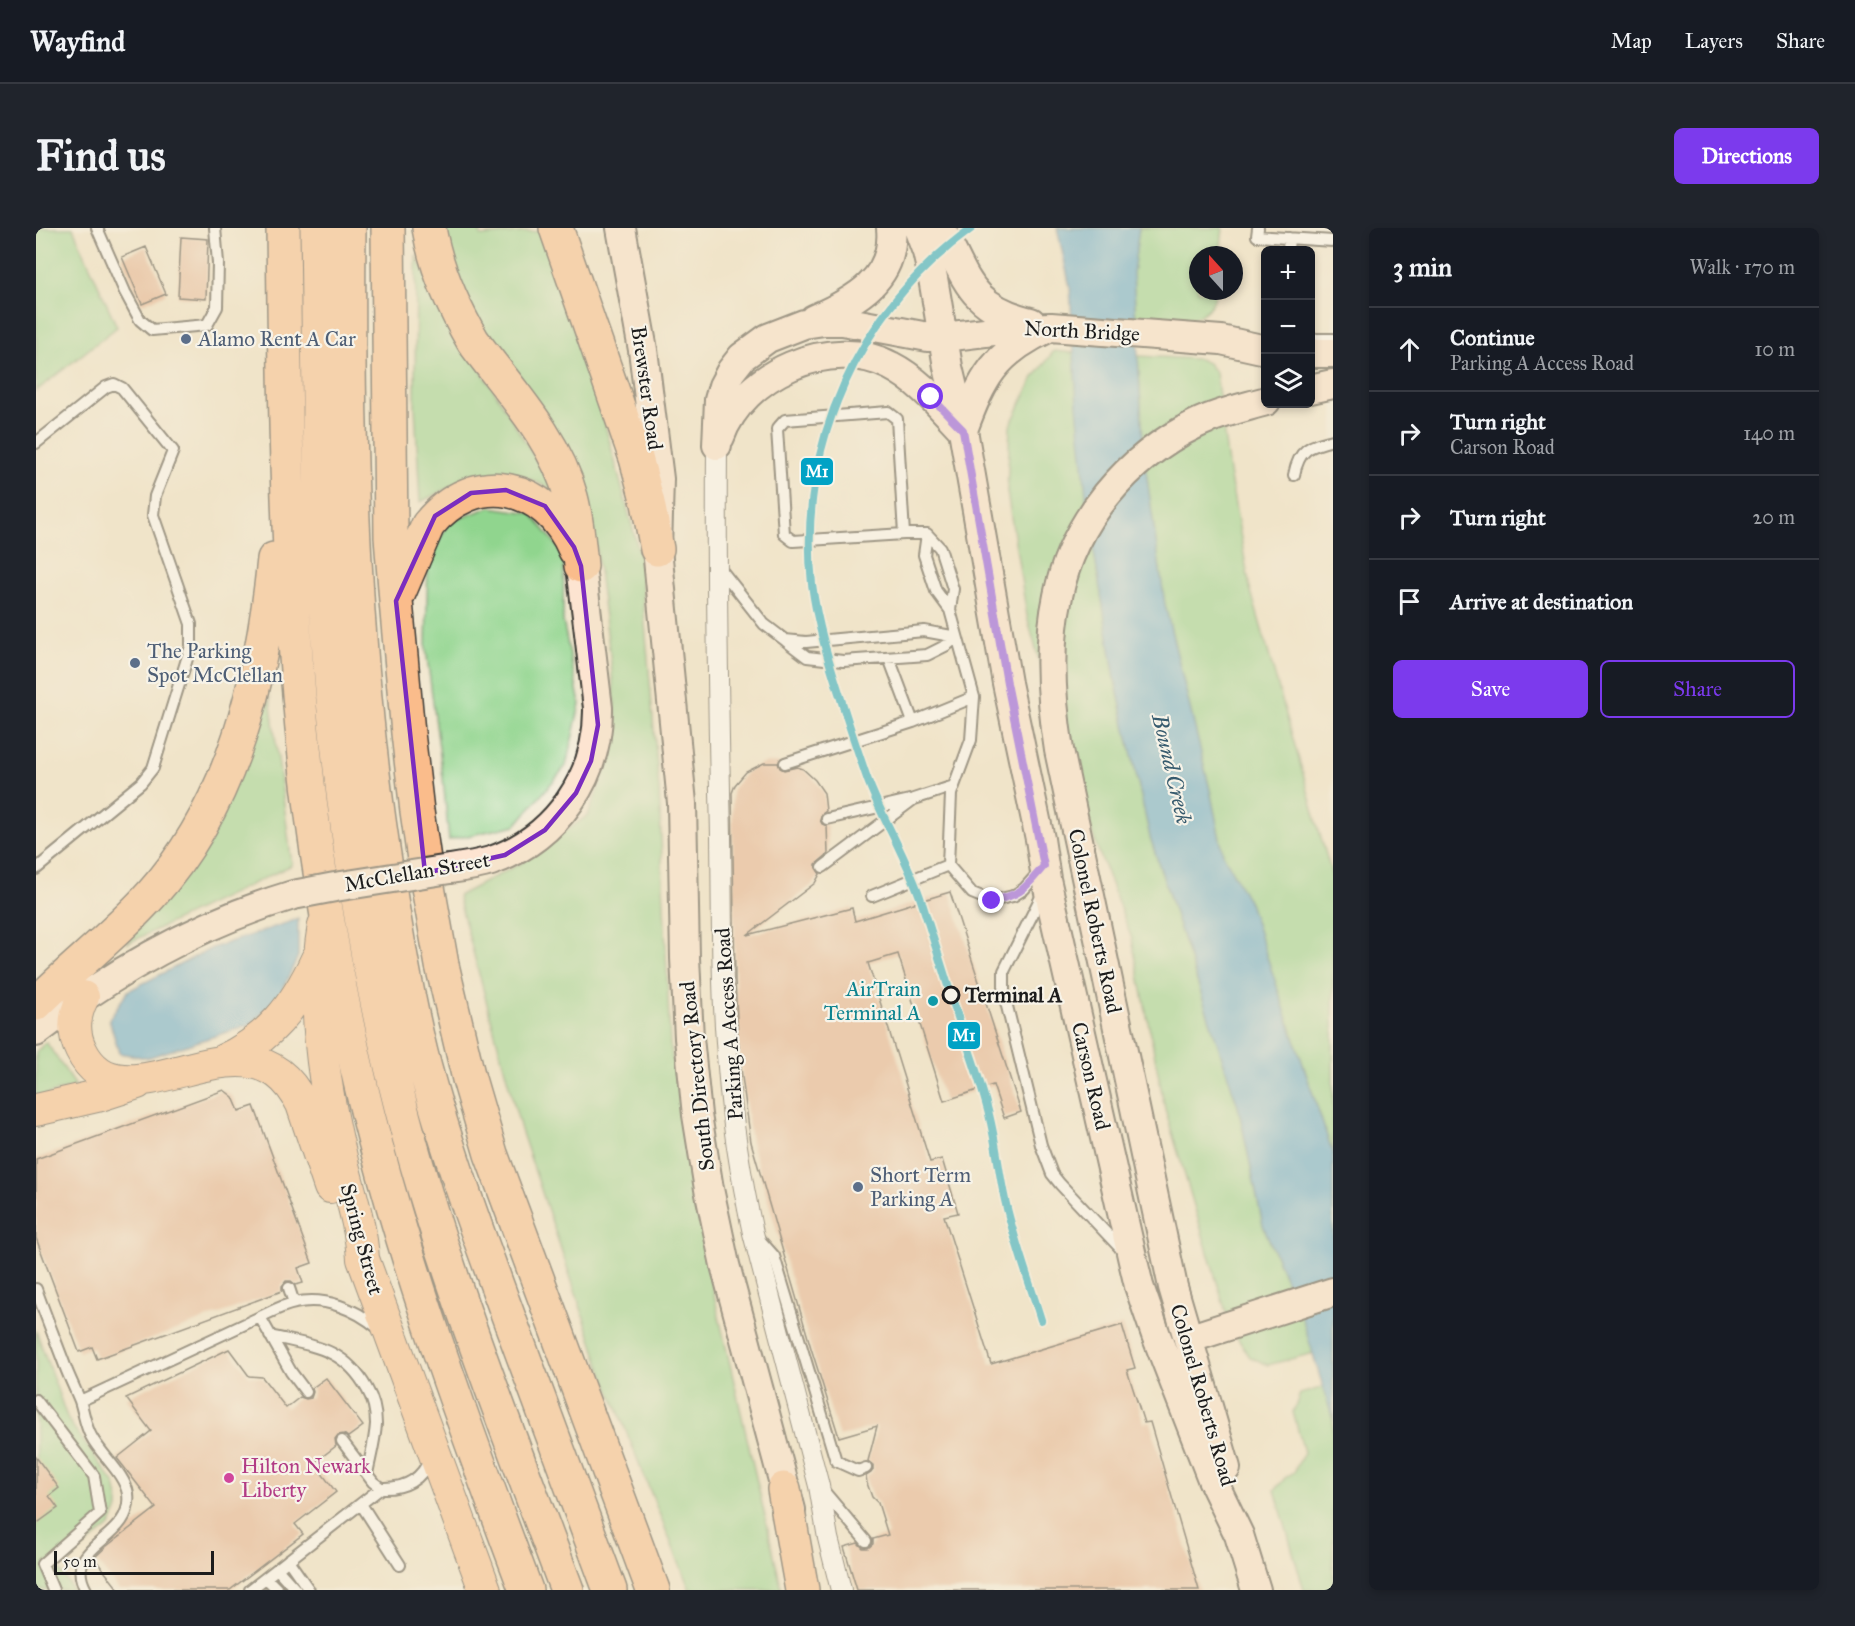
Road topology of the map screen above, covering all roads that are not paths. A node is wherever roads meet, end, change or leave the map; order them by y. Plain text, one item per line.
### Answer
1 (97, 228) edge
2 (215, 228) edge
3 (283, 228) edge
4 (317, 228) edge
5 (349, 228) edge
6 (388, 228) edge
7 (429, 228) edge
8 (556, 228) edge
9 (621, 228) edge
10 (640, 228) edge
11 (891, 228) edge
12 (918, 228) edge
13 (940, 228) edge
14 (1258, 232) edge
15 (1289, 238) junction
16 (1333, 241) edge
17 (1288, 246) edge
18 (804, 324) junction
19 (1051, 327) junction
20 (944, 337) junction
21 (1315, 339) edge
22 (1333, 339) edge
23 (1261, 344) edge
24 (643, 350) junction
25 (1315, 353) edge
26 (1333, 353) edge
27 (1333, 384) edge
28 (1315, 388) edge
29 (1261, 402) edge
30 (963, 430) junction
31 (1333, 440) edge
32 (36, 443) edge
33 (717, 446) junction
34 (286, 447) junction
35 (1294, 475) dead end
36 (904, 534) junction
37 (927, 534) junction
38 (657, 549) junction
39 (716, 563) junction
40 (581, 566) junction
41 (396, 601) junction
42 (950, 610) junction
43 (957, 636) junction
44 (784, 640) junction
45 (889, 658) junction
46 (974, 697) junction
47 (913, 722) junction
48 (785, 762) dead end
49 (954, 786) junction
50 (915, 800) junction
51 (827, 819) dead end
52 (948, 865) junction
53 (823, 867) dead end
54 (36, 869) edge
55 (1045, 872) junction
56 (872, 896) dead end
57 (327, 909) junction
58 (319, 953) junction
59 (83, 998) junction
60 (36, 1004) edge
61 (36, 1032) edge
62 (219, 1062) junction
63 (156, 1076) junction
64 (36, 1110) edge
65 (753, 1233) junction
66 (363, 1260) junction
67 (1133, 1262) junction
68 (289, 1288) dead end
69 (36, 1289) edge
70 (1333, 1292) edge
71 (294, 1303) junction
72 (260, 1317) junction
73 (270, 1335) junction
74 (1188, 1339) junction
75 (397, 1353) junction
76 (306, 1392) dead end
77 (36, 1400) edge
78 (80, 1401) junction
79 (342, 1441) dead end
80 (432, 1446) junction
81 (866, 1468) dead end
82 (367, 1474) junction
83 (819, 1486) junction
84 (381, 1488) junction
85 (784, 1489) junction
86 (361, 1504) junction
87 (1239, 1535) junction
88 (866, 1541) dead end
89 (288, 1560) junction
90 (400, 1565) dead end
91 (278, 1569) junction
92 (266, 1578) junction
93 (52, 1590) edge
94 (86, 1590) edge
95 (250, 1590) edge
96 (278, 1590) edge
97 (296, 1590) edge
98 (309, 1590) edge
99 (485, 1590) edge
100 (525, 1590) edge
101 (567, 1590) edge
102 (610, 1590) edge
103 (653, 1590) edge
104 (802, 1590) edge
105 (815, 1590) edge
106 (841, 1590) edge
107 (1256, 1590) edge

1 - 2 lane
3 - 34 highway
4 - 101 highway
5 - 102 highway
6 - 41 highway
7 - 40 highway
8 - 38 highway
9 - 24 street, Brewster Road
10 - 24 street
11 - 18 street
12 - 20 street, Carson Road
13 - 19 street
14 - 15 lane
15 - 16 lane
15 - 17 lane
18 - 20 street, Parking A Access Road
18 - 33 street, Parking A Access Road
19 - 20 street, North Bridge
19 - 23 street, North Bridge
19 - 30 street
20 - 30 street, Carson Road
21 - 22 lane
24 - 38 street, Brewster Road
25 - 26 street
27 - 28 street
29 - 74 street, Colonel Roberts Road
30 - 33 street, Parking A Access Road
30 - 55 street, Carson Road
31 - 35 lane
32 - 54 lane
33 - 39 street, Parking A Access Road
34 - 57 highway
34 - 60 highway
36 - 36 lane
36 - 37 lane
37 - 42 lane
37 - 42 lane
38 - 85 street, South Directory Road
39 - 44 lane
39 - 65 street, Parking A Access Road
40 - 41 highway
40 - 59 street, McClellan Street, bridge
41 - 103 highway
42 - 43 lane
43 - 44 lane
43 - 45 lane
43 - 46 lane
44 - 45 lane
45 - 47 lane
46 - 47 lane
46 - 49 lane
47 - 48 lane
49 - 50 lane
49 - 52 lane
50 - 51 lane
50 - 53 lane
52 - 55 lane
52 - 56 lane
55 - 67 street, Carson Road
55 - 67 lane
57 - 58 main road, Spring Street
57 - 100 highway
58 - 62 main road
58 - 66 main road, Spring Street
59 - 61 street, McClellan Street
59 - 63 main road
62 - 63 main road
62 - 66 main road
63 - 64 main road
65 - 81 lane
65 - 83 street, Parking A Access Road
66 - 75 main road, Spring Street
67 - 87 street, Carson Road
68 - 71 lane
69 - 78 lane
70 - 74 street
71 - 72 lane
71 - 75 lane
72 - 73 lane
72 - 78 lane
73 - 76 lane
73 - 82 lane
74 - 87 street, Colonel Roberts Road
75 - 80 main road, Spring Street
77 - 93 lane
78 - 94 lane
79 - 82 lane
80 - 84 lane
80 - 99 main road, Spring Street
82 - 84 lane
83 - 88 lane
83 - 106 street, Parking A Access Road
84 - 86 lane
85 - 104 highway
85 - 105 street, South Directory Road
86 - 89 lane
86 - 90 lane
87 - 107 street, Carson Road
89 - 91 lane
89 - 98 lane
91 - 92 lane
91 - 97 lane
92 - 95 lane
92 - 96 lane

